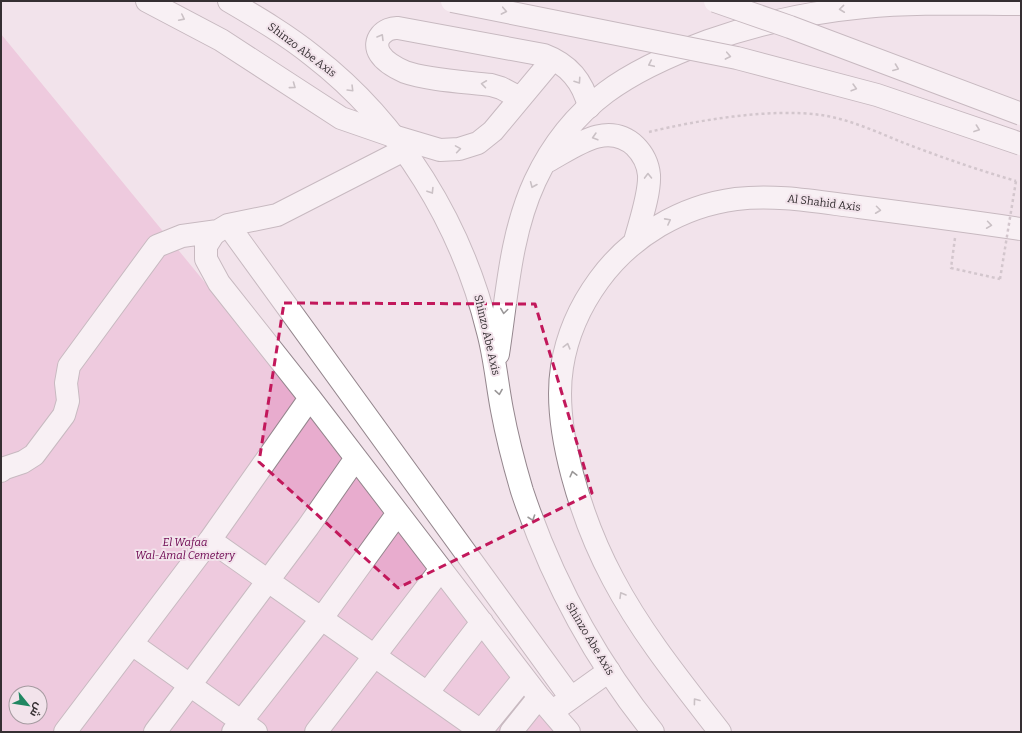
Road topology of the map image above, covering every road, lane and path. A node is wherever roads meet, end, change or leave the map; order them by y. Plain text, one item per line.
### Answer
1 (147, 1) edge
2 (229, 1) edge
3 (452, 1) edge
4 (715, 1) edge
5 (1016, 1) edge
6 (1021, 3) edge
7 (553, 59) junction
8 (520, 98) junction
9 (589, 107) junction
10 (1021, 114) edge
11 (398, 143) junction
12 (632, 143) junction
13 (1021, 144) edge
14 (545, 163) junction
15 (958, 220) junction
16 (223, 228) junction
17 (1021, 229) edge
18 (635, 242) junction
19 (496, 370) junction
20 (310, 398) junction
21 (356, 458) junction
22 (1, 470) edge
23 (398, 513) junction
24 (210, 540) junction
25 (441, 569) junction
26 (268, 580) junction
27 (322, 617) junction
28 (482, 622) junction
29 (132, 644) junction
30 (374, 655) junction
31 (609, 671) junction
32 (524, 678) junction
33 (190, 686) junction
34 (428, 692) junction
35 (571, 698) junction
36 (546, 704) junction
37 (636, 711) junction
38 (243, 729) edge
39 (487, 730) edge
40 (65, 732) edge
41 (155, 732) edge
42 (316, 732) edge
43 (511, 732) edge
44 (569, 732) edge
45 (642, 732) edge
46 (653, 732) edge
47 (720, 732) edge

1 -> 11 main road
2 -> 11 main road, Shinzo Abe Axis
3 -> 13 main road, bridge
4 -> 10 main road, bridge
5 - 6 main road
6 -> 9 main road
7 - 8 main road
8 -> 7 main road
7 -> 9 main road
11 -> 8 main road
9 - 14 main road
11 - 16 main road
11 -> 19 main road, Shinzo Abe Axis
12 -> 14 main road
12 - 15 path, bridge
18 -> 12 main road
14 -> 19 main road
15 -> 17 main road, Al Shahid Axis
18 -> 15 main road, Al Shahid Axis
16 - 20 main road
16 - 22 main road
16 - 35 main road
47 -> 18 main road
19 -> 31 main road, Shinzo Abe Axis
20 - 21 main road
20 - 24 main road
21 - 23 main road
21 - 26 main road
23 - 25 main road
23 - 27 main road
24 - 26 main road
24 - 29 main road
25 - 28 main road
25 - 30 main road
26 - 27 main road
26 - 33 main road
27 - 30 main road
27 - 38 main road
28 - 32 main road
28 - 34 main road
29 - 33 main road
29 - 40 main road
30 - 34 main road
30 - 42 main road
31 - 35 main road
31 - 37 main road, Shinzo Abe Axis
32 - 36 main road
32 - 39 main road
33 - 38 main road
33 - 41 main road
34 - 39 main road
35 - 36 main road
36 - 43 main road
36 - 44 main road
37 - 45 main road
37 - 46 main road, Shinzo Abe Axis

